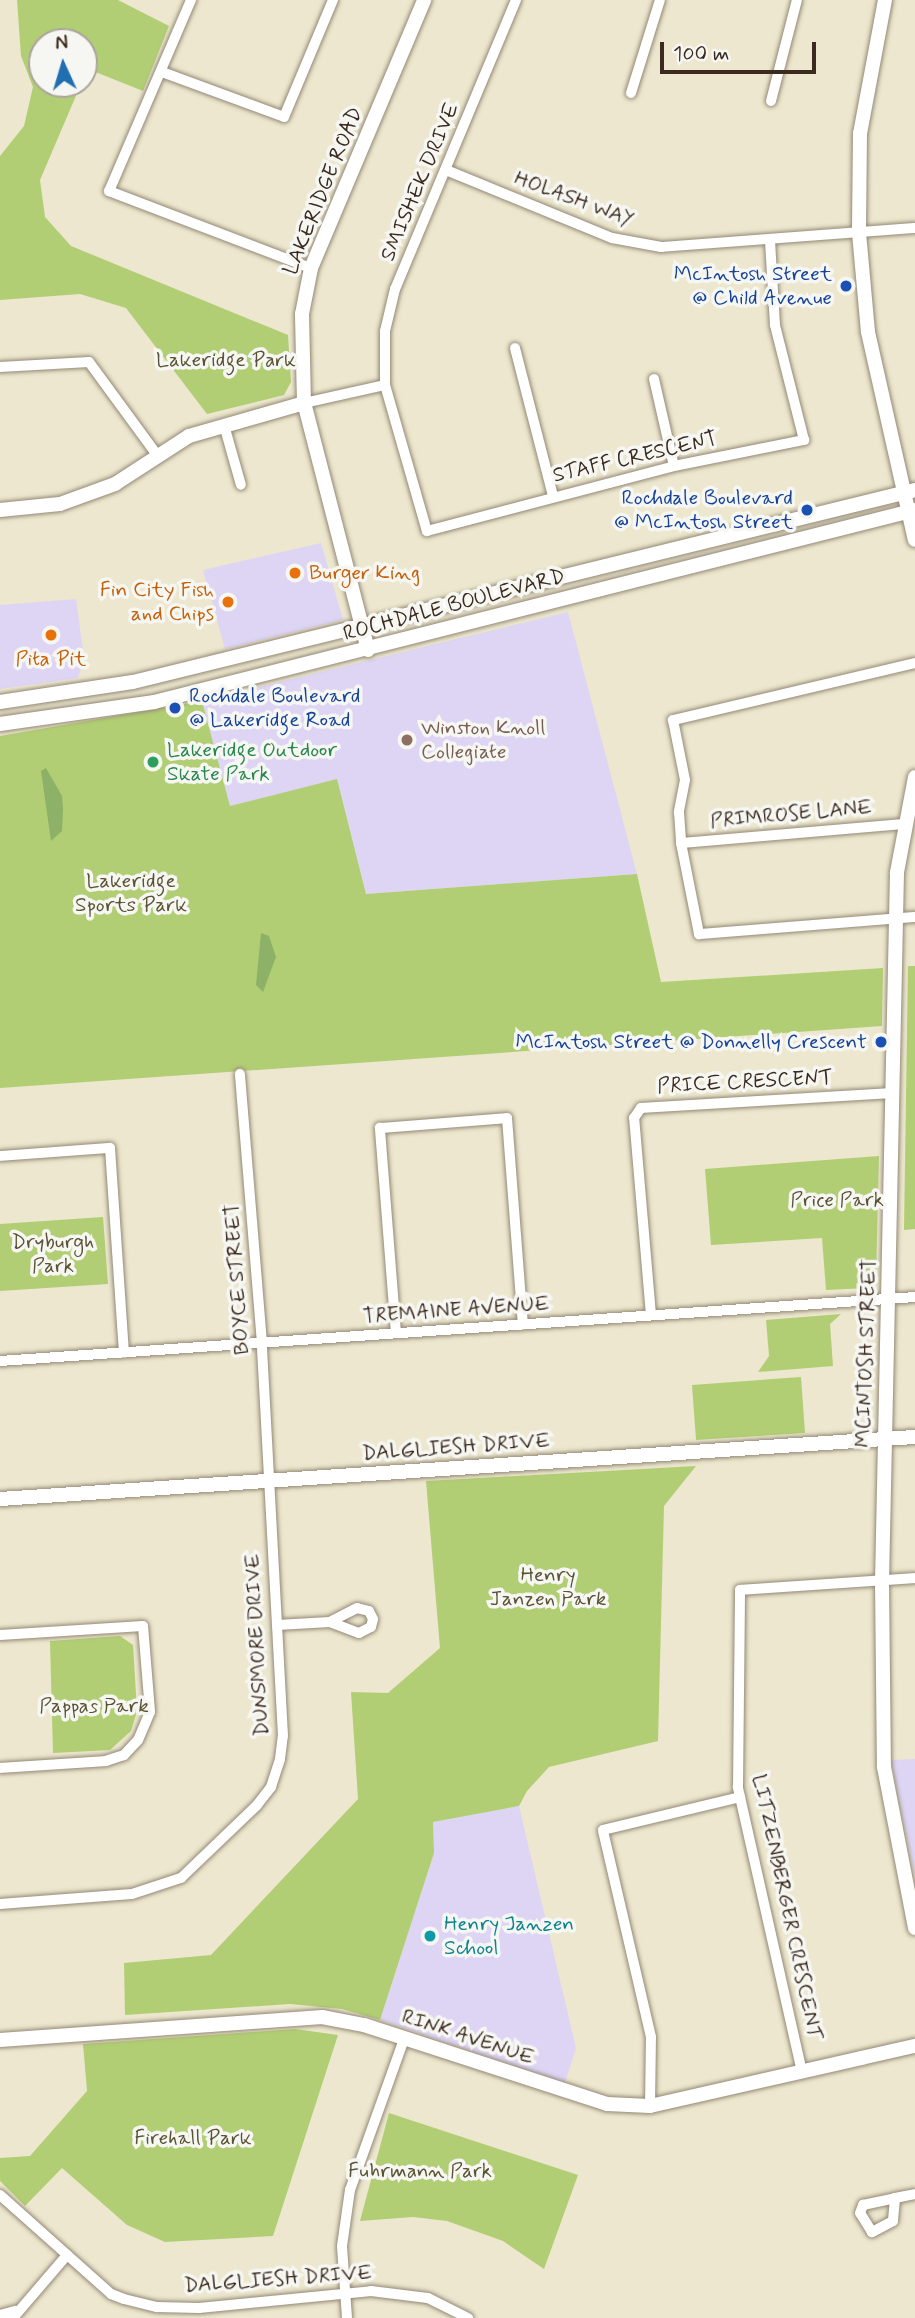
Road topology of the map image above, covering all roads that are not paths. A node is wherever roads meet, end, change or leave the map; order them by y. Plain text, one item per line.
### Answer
1 (191, 0) edge
2 (333, 0) edge
3 (424, 0) edge
4 (516, 0) edge
5 (660, 0) edge
6 (797, 0) edge
7 (885, 0) edge
8 (162, 72) junction
9 (631, 93) dead end
10 (771, 101) dead end
11 (446, 170) junction
12 (915, 228) edge
13 (859, 233) junction
14 (770, 240) junction
15 (311, 268) junction
16 (515, 348) dead end
17 (0, 367) edge
18 (654, 379) dead end
19 (385, 385) junction
20 (304, 403) junction
21 (224, 425) junction
22 (158, 455) junction
23 (674, 466) junction
24 (241, 485) dead end
25 (909, 491) edge
26 (553, 496) junction
27 (0, 510) edge
28 (911, 511) edge
29 (915, 540) edge
30 (362, 629) junction
31 (368, 650) junction
32 (915, 663) edge
33 (0, 702) edge
34 (0, 724) edge
35 (915, 777) edge
36 (904, 824) junction
37 (681, 843) junction
38 (915, 917) edge
39 (895, 920) junction
40 (240, 1074) dead end
41 (892, 1093) junction
42 (0, 1156) edge
43 (915, 1297) edge
44 (889, 1298) junction
45 (651, 1315) junction
46 (523, 1324) junction
47 (396, 1333) junction
48 (262, 1343) junction
49 (124, 1353) junction
50 (0, 1362) edge
51 (915, 1437) edge
52 (885, 1439) junction
53 (267, 1480) junction
54 (0, 1499) edge
55 (915, 1578) edge
56 (882, 1582) junction
57 (330, 1622) dead end
58 (277, 1625) junction
59 (0, 1635) edge
60 (0, 1768) edge
61 (740, 1797) junction
62 (0, 1904) edge
63 (915, 1928) edge
64 (404, 2039) junction
65 (0, 2040) edge
66 (915, 2046) edge
67 (802, 2072) junction
68 (650, 2106) junction
69 (915, 2194) edge
70 (0, 2195) edge
71 (895, 2198) dead end
72 (67, 2255) junction
73 (345, 2294) junction
74 (200, 2313) edge
75 (14, 2314) edge
76 (0, 2315) edge
77 (347, 2318) edge
78 (468, 2318) edge

1 - 8 street
2 - 8 street
3 - 15 street, LAKERIDGE ROAD
4 - 11 street, SMISHEK DRIVE
5 - 9 street
6 - 10 street
7 - 13 street
8 - 15 street
11 - 14 street, HOLASH WAY
11 - 19 street, SMISHEK DRIVE
12 - 13 street, HOLASH WAY
13 - 14 street, HOLASH WAY
13 - 25 street
14 - 23 street, STAFF CRESCENT
15 - 20 street, LAKERIDGE ROAD
16 - 26 street
17 - 22 street
18 - 23 street
19 - 20 street
19 - 26 street, STAFF CRESCENT
20 - 21 street
20 - 30 street, LAKERIDGE ROAD
21 - 22 street
21 - 24 street
22 - 27 street
23 - 26 street, STAFF CRESCENT
25 - 28 street
25 - 30 street, ROCHDALE BOULEVARD
28 - 29 street
28 - 31 street, ROCHDALE BOULEVARD
30 - 31 street, LAKERIDGE ROAD
30 - 33 street, ROCHDALE BOULEVARD
31 - 34 street, ROCHDALE BOULEVARD
32 - 37 street
35 - 36 street, MCINTOSH STREET
36 - 37 street, PRIMROSE LANE
36 - 39 street, MCINTOSH STREET
37 - 39 street
38 - 39 street
39 - 41 street, MCINTOSH STREET
40 - 48 street, BOYCE STREET
41 - 44 street, MCINTOSH STREET
41 - 45 street, PRICE CRESCENT
42 - 49 street
43 - 44 street, TREMAINE AVENUE
44 - 45 street, TREMAINE AVENUE
44 - 52 street, MCINTOSH STREET
45 - 46 street, TREMAINE AVENUE
46 - 47 street, TREMAINE AVENUE
46 - 47 street
47 - 48 street, TREMAINE AVENUE
48 - 49 street, TREMAINE AVENUE
48 - 53 street, BOYCE STREET
49 - 50 street, TREMAINE AVENUE
51 - 52 street, DALGLIESH DRIVE
52 - 53 street, DALGLIESH DRIVE
52 - 56 street, MCINTOSH STREET
53 - 54 street, DALGLIESH DRIVE
53 - 58 street, DUNSMORE DRIVE
55 - 56 street, LITZENBERGER CRESCENT
56 - 61 street, LITZENBERGER CRESCENT
56 - 63 street, MCINTOSH STREET
57 - 58 street
58 - 62 street, DUNSMORE DRIVE
59 - 60 street
61 - 67 street, LITZENBERGER CRESCENT
61 - 68 street
64 - 65 street, RINK AVENUE
64 - 68 street, RINK AVENUE
64 - 73 street
66 - 67 street, RINK AVENUE
67 - 68 street, RINK AVENUE
69 - 71 street
70 - 72 street, DALGLIESH DRIVE
72 - 74 street, DALGLIESH DRIVE
72 - 75 street
73 - 74 street, DALGLIESH DRIVE
73 - 77 street
73 - 78 street, DALGLIESH DRIVE
75 - 76 street

